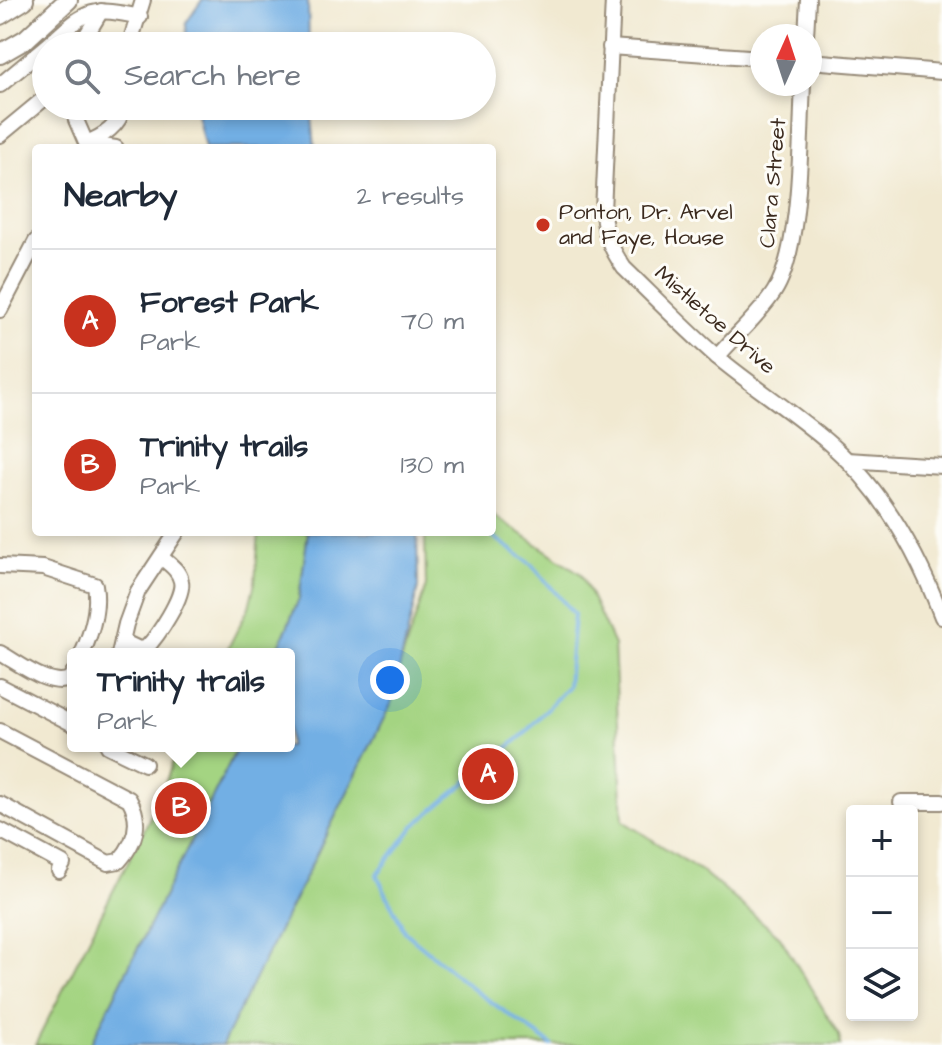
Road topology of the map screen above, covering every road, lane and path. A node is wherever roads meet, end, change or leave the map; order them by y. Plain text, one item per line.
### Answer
1 (24, 0) edge
2 (68, 0) edge
3 (143, 0) edge
4 (613, 0) edge
5 (808, 0) edge
6 (101, 11) junction
7 (0, 15) edge
8 (140, 17) junction
9 (807, 24) edge
10 (34, 32) edge
11 (65, 32) edge
12 (88, 32) edge
13 (134, 32) edge
14 (32, 33) edge
15 (610, 47) junction
16 (0, 54) edge
17 (750, 57) edge
18 (32, 59) edge
19 (822, 62) edge
20 (942, 72) edge
21 (0, 85) edge
22 (802, 96) edge
23 (32, 109) edge
24 (76, 120) edge
25 (116, 120) edge
26 (0, 135) edge
27 (84, 144) edge
28 (89, 144) edge
29 (32, 248) edge
30 (2, 302) edge
31 (717, 357) junction
32 (847, 460) junction
33 (942, 466) edge
34 (174, 536) edge
35 (161, 557) junction
36 (0, 566) edge
37 (942, 617) edge
38 (85, 648) edge
39 (120, 648) edge
40 (146, 648) edge
41 (0, 653) edge
42 (50, 679) junction
43 (67, 680) edge
44 (0, 686) edge
45 (36, 705) junction
46 (67, 721) edge
47 (0, 731) edge
48 (120, 752) edge
49 (145, 764) dead end
50 (901, 802) dead end
51 (942, 802) edge
52 (0, 804) edge
53 (0, 830) edge
54 (59, 871) dead end

1 - 7 main road
2 - 10 main road
3 - 8 street
4 - 15 street, Mistletoe Drive
5 - 9 street
6 - 8 street
6 - 11 street
6 - 12 street
8 - 13 street
14 - 16 main road
15 - 17 street
15 - 31 street, Mistletoe Drive
18 - 21 street
19 - 20 street
22 - 31 street, Clara Street
23 - 26 street
24 - 27 street
25 - 28 street
29 - 30 street
31 - 32 street, Mistletoe Drive
32 - 33 street
32 - 37 street, Mistletoe Drive
34 - 35 street
35 - 39 street
35 - 40 street
36 - 38 street
41 - 42 street
42 - 43 street
42 - 45 street
44 - 45 street
45 - 46 street
47 - 52 street
48 - 49 street
50 - 51 street
53 - 54 street

